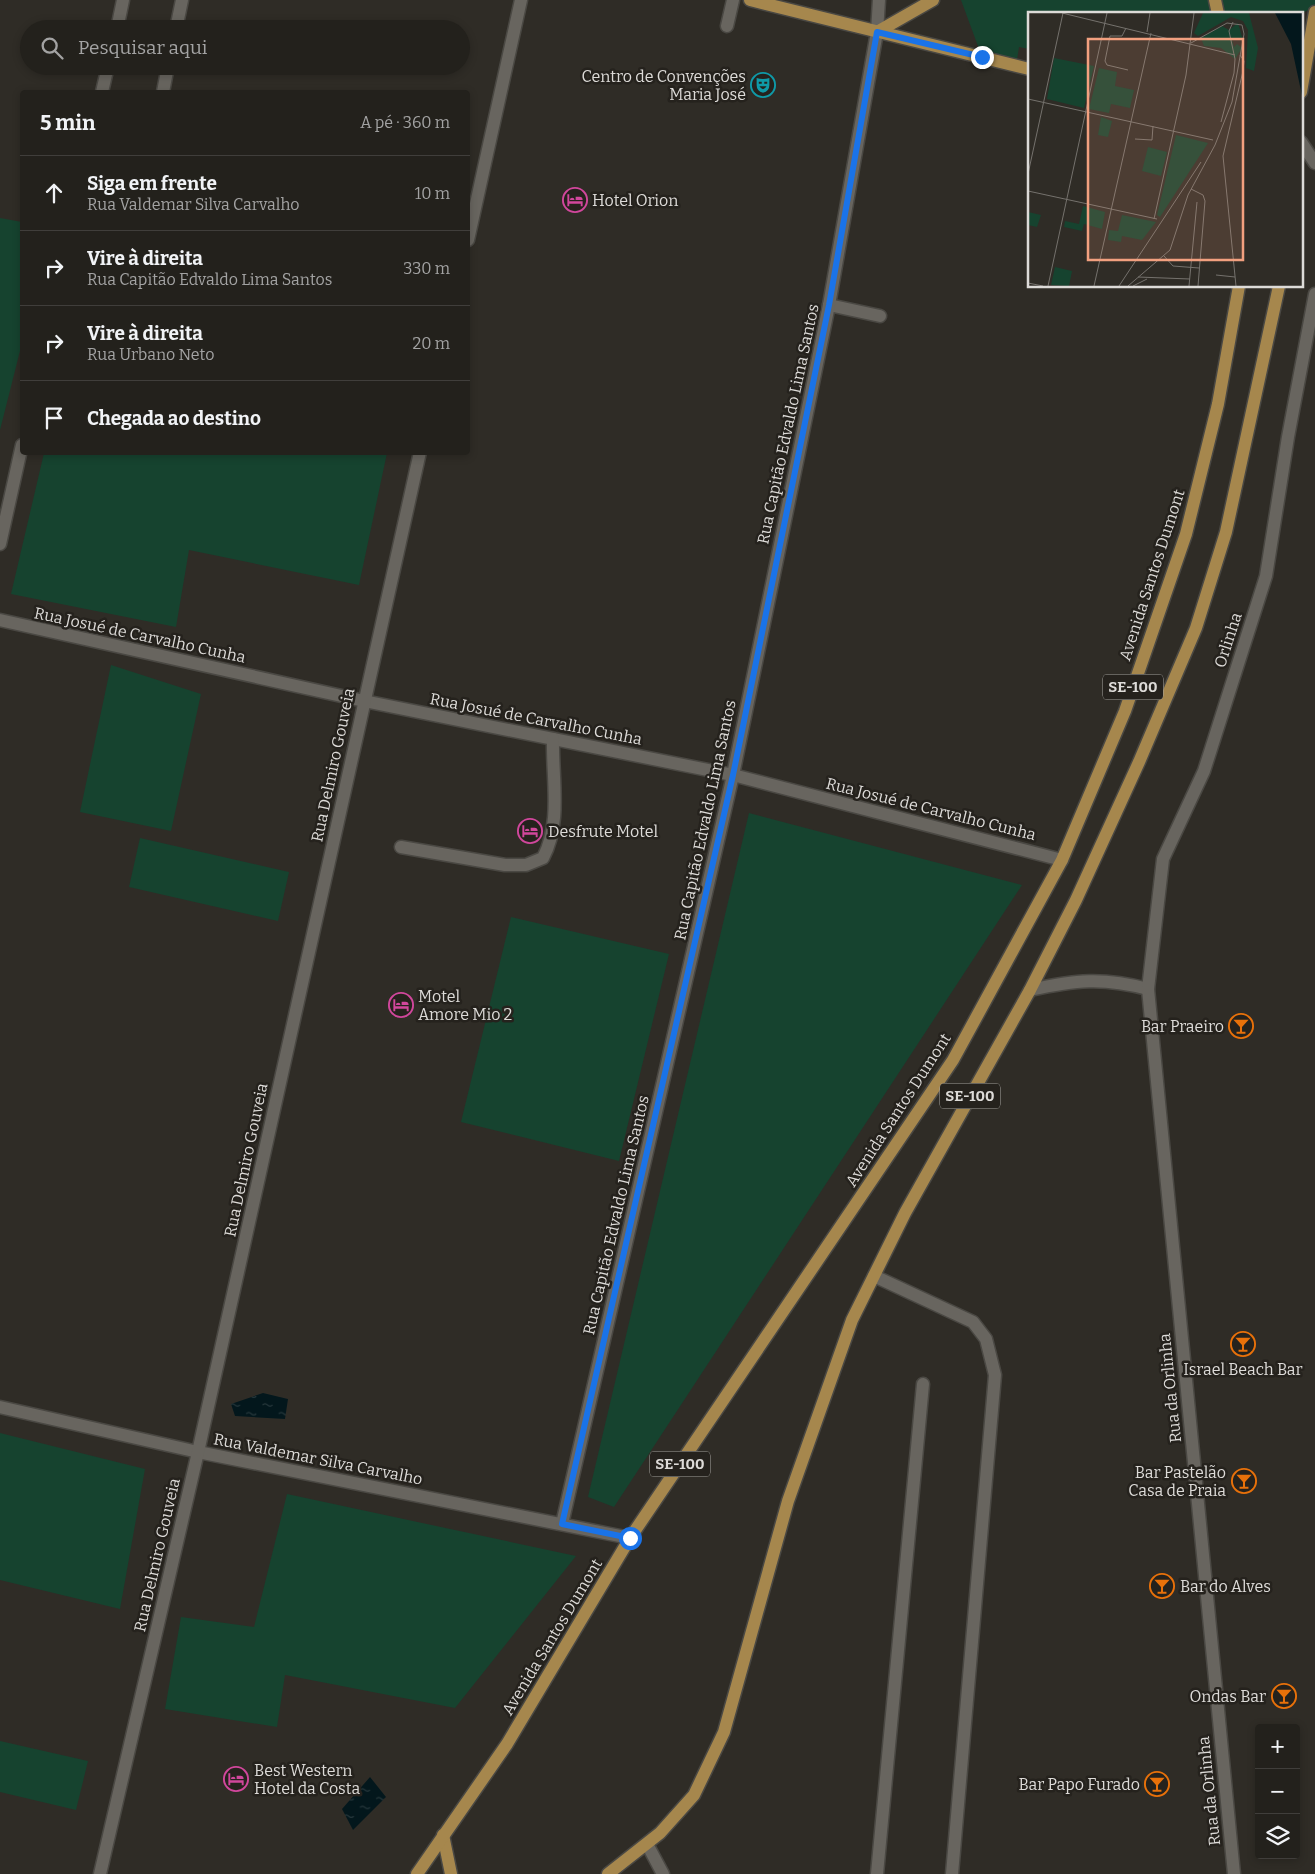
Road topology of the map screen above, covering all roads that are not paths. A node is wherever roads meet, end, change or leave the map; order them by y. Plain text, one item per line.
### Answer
1 (123, 0) edge
2 (182, 0) edge
3 (521, 0) edge
4 (733, 0) edge
5 (750, 0) edge
6 (880, 0) edge
7 (933, 0) edge
8 (1315, 12) edge
9 (119, 20) edge
10 (178, 20) edge
11 (727, 26) dead end
12 (877, 32) junction
13 (1028, 69) edge
14 (106, 75) edge
15 (166, 75) edge
16 (1302, 86) edge
17 (102, 90) edge
18 (163, 90) edge
19 (1302, 144) edge
20 (1315, 163) edge
21 (470, 231) edge
22 (1239, 288) edge
23 (1279, 288) edge
24 (1315, 294) edge
25 (829, 305) junction
26 (880, 316) dead end
27 (20, 454) edge
28 (419, 455) edge
29 (0, 544) edge
30 (0, 620) edge
31 (364, 701) junction
32 (553, 739) junction
33 (733, 775) junction
34 (401, 847) dead end
35 (1062, 860) junction
36 (1148, 988) junction
37 (1030, 990) junction
38 (874, 1276) junction
39 (924, 1384) dead end
40 (0, 1407) edge
41 (198, 1452) junction
42 (562, 1524) junction
43 (630, 1538) junction
44 (443, 1835) junction
45 (647, 1844) junction
46 (100, 1874) edge
47 (416, 1874) edge
48 (451, 1874) edge
49 (608, 1874) edge
50 (663, 1874) edge
51 (877, 1874) edge
52 (952, 1874) edge
53 (1234, 1874) edge

1 - 9 street
2 - 10 street
3 - 21 street
4 - 11 street
5 - 12 main road
6 - 12 street, Rua Capitão Edvaldo Lima Santos
7 - 12 main road
8 - 16 main road
12 - 13 main road
12 - 25 street, Rua Capitão Edvaldo Lima Santos
14 - 17 street
15 - 18 street
19 - 20 street
22 - 35 main road, Avenida Santos Dumont / SE-100
23 - 37 main road, SE-100
24 - 36 street, Orlinha
25 - 26 street
25 - 33 street, Rua Capitão Edvaldo Lima Santos
27 - 29 street
28 - 31 street, Rua Delmiro Gouveia
30 - 31 street, Rua Josué de Carvalho Cunha
31 - 32 street, Rua Josué de Carvalho Cunha
31 - 41 street, Rua Delmiro Gouveia
32 - 33 street, Rua Josué de Carvalho Cunha
32 - 34 street
33 - 35 street, Rua Josué de Carvalho Cunha
33 - 42 street, Rua Capitão Edvaldo Lima Santos
35 - 43 main road, Avenida Santos Dumont / SE-100
36 - 37 street
36 - 53 street, Rua da Orlinha
37 - 38 main road, SE-100
38 - 45 main road, SE-100
38 - 52 street
39 - 51 street
40 - 41 street, Rua Valdemar Silva Carvalho
41 - 42 street, Rua Valdemar Silva Carvalho
41 - 46 street, Rua Delmiro Gouveia
42 - 43 street, Rua Valdemar Silva Carvalho
43 - 44 main road, Avenida Santos Dumont / SE-100
44 - 47 main road, Avenida Santos Dumont / SE-100
44 - 48 main road
45 - 49 main road, SE-100
45 - 50 street

